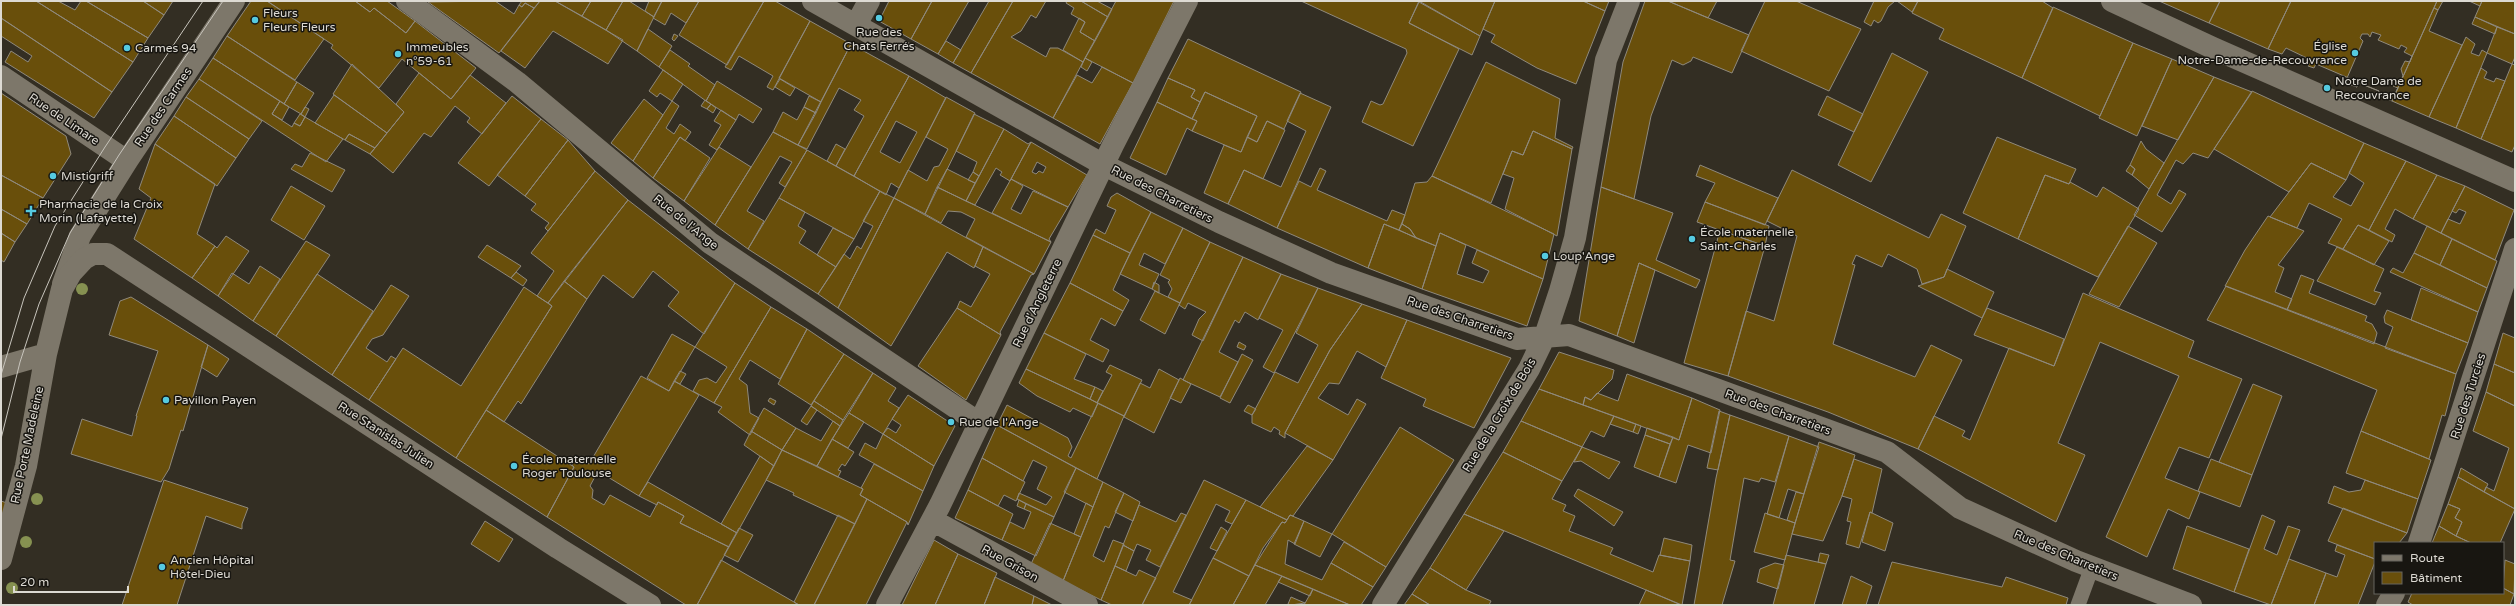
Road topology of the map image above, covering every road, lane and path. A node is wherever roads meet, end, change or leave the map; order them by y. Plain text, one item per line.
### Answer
1 (234, 1) edge
2 (407, 1) edge
3 (813, 1) edge
4 (869, 1) edge
5 (1187, 1) edge
6 (1629, 1) edge
7 (2112, 1) edge
8 (856, 25) junction
9 (1, 76) edge
10 (127, 161) junction
11 (1104, 165) junction
12 (2515, 181) edge
13 (2515, 249) edge
14 (62, 289) junction
15 (1544, 336) junction
16 (46, 354) junction
17 (1, 367) edge
18 (979, 423) junction
19 (932, 520) junction
20 (2419, 542) edge
21 (1, 559) edge
22 (2092, 567) junction
23 (2393, 594) edge
24 (650, 605) edge
25 (887, 605) edge
26 (1087, 605) edge
27 (1383, 605) edge
28 (2078, 605) edge
29 (2191, 605) edge
30 (2387, 605) edge

1 - 10 street, Rue des Carmes
2 - 18 street, Rue de l'Ange
3 - 8 street, Rue des Charretiers
4 - 8 street
5 - 11 street, Rue d'Angleterre
6 - 15 street, Rue de la Croix de Bois
7 - 12 street
8 - 11 street, Rue des Charretiers
9 - 10 street, Rue de Limare
10 - 14 street, Rue des Carmes
11 - 15 street, Rue des Charretiers
11 - 18 street, Rue d'Angleterre
13 - 20 street, Rue des Turcies
14 - 16 street, Rue Porte Madeleine
14 - 24 street, Rue Stanislas Julien
15 - 22 street, Rue des Charretiers
15 - 27 street, Rue de la Croix de Bois
16 - 17 street
16 - 21 street, Rue Porte Madeleine
18 - 19 street, Rue d'Angleterre
19 - 25 street, Rue d'Angleterre
19 - 26 street, Rue Grison
22 - 28 lane
22 - 29 street, Rue des Charretiers
23 - 30 street

